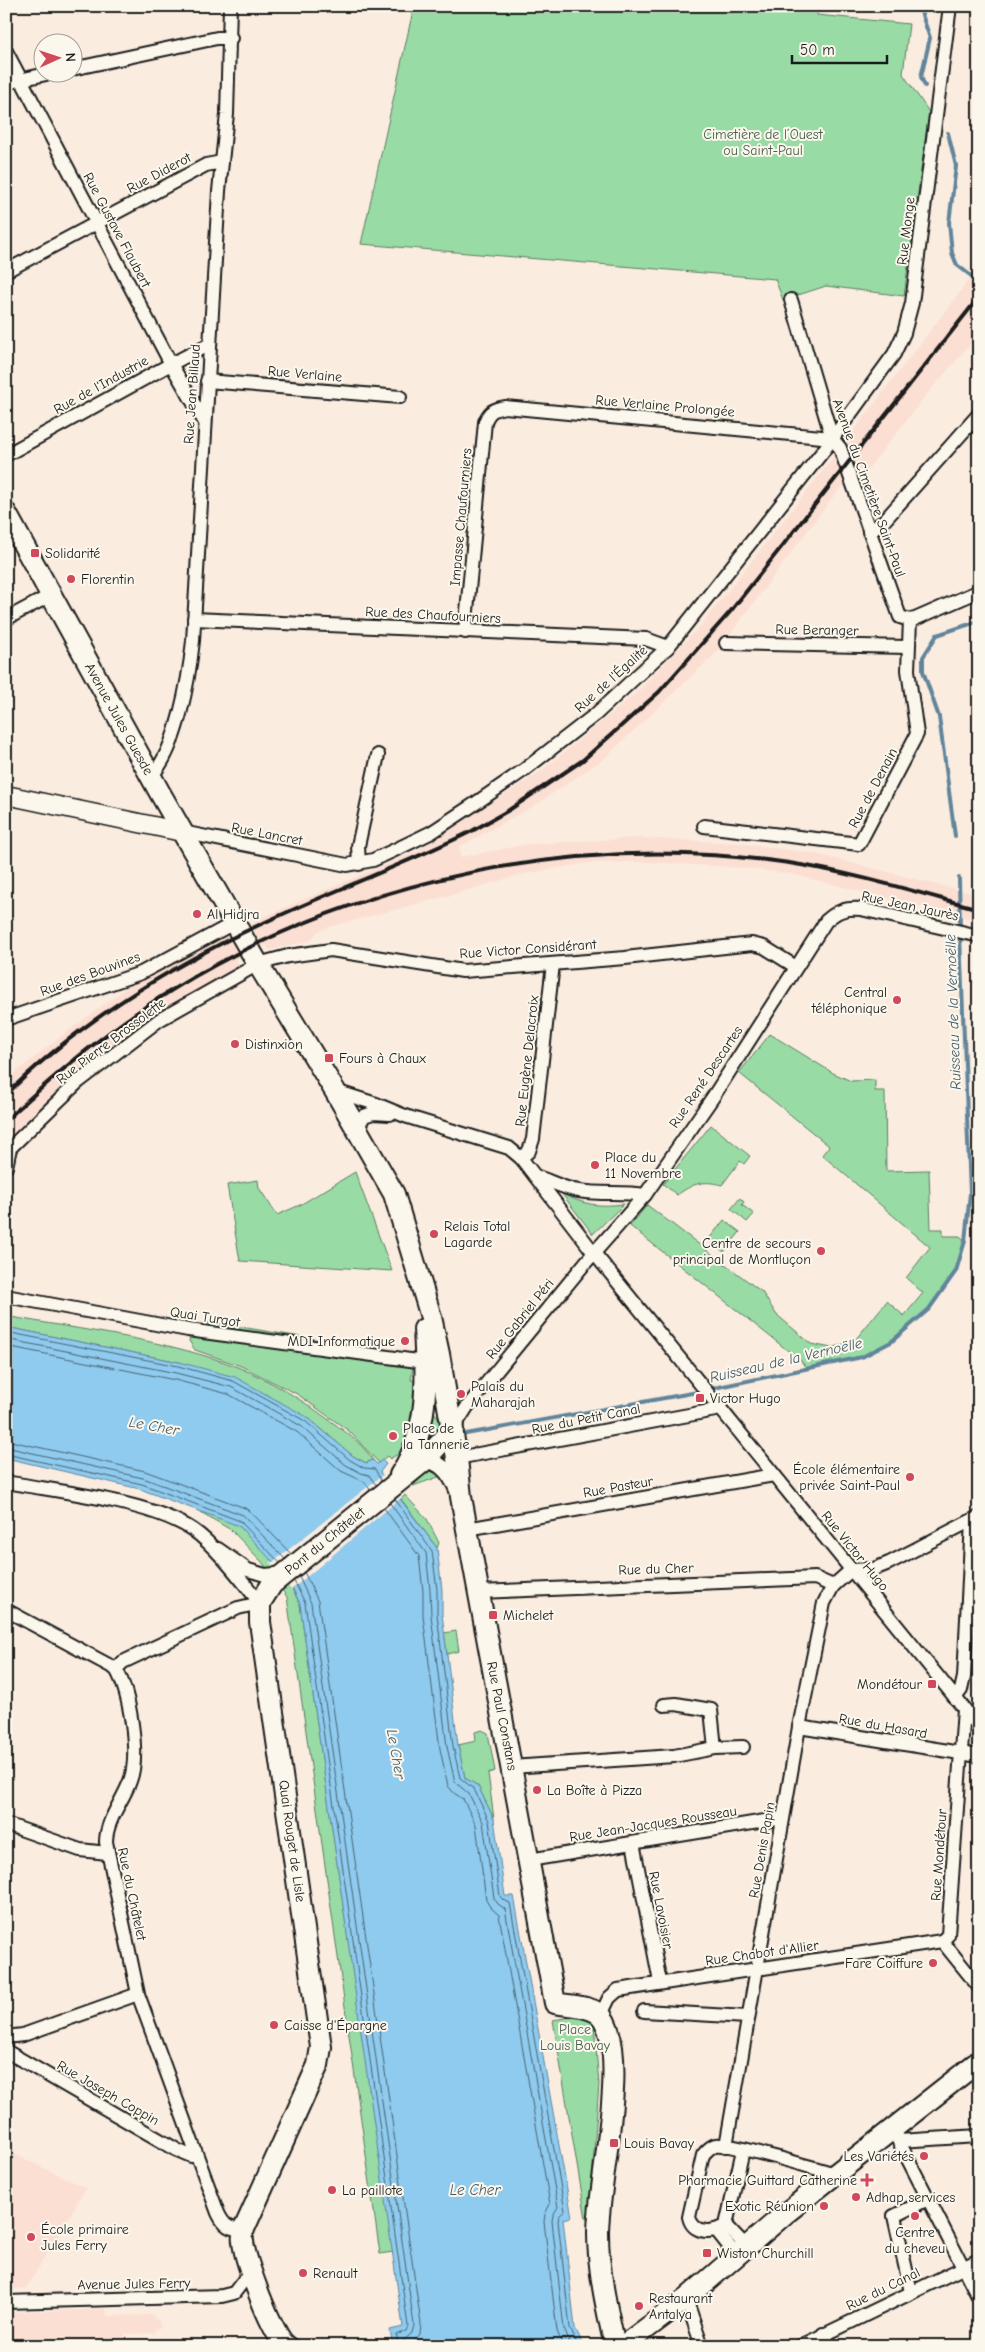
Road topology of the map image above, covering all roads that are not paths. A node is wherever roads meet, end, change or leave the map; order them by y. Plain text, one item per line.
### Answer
1 (230, 6) edge
2 (950, 6) edge
3 (231, 38) junction
4 (6, 51) edge
5 (82, 67) edge
6 (32, 77) edge
7 (21, 80) junction
8 (6, 83) edge
9 (222, 162) junction
10 (97, 223) junction
11 (6, 271) edge
12 (791, 300) dead end
13 (210, 344) junction
14 (171, 364) junction
15 (207, 381) junction
16 (400, 397) dead end
17 (495, 409) joint
18 (979, 414) edge
19 (204, 421) junction
20 (832, 438) junction
21 (6, 454) edge
22 (6, 513) edge
23 (869, 532) junction
24 (979, 591) edge
25 (51, 595) junction
26 (6, 619) edge
27 (194, 619) junction
28 (910, 620) junction
29 (465, 632) junction
30 (726, 643) dead end
31 (668, 647) junction
32 (908, 647) junction
33 (378, 755) dead end
34 (151, 776) junction
35 (6, 795) edge
36 (704, 826) dead end
37 (182, 832) junction
38 (353, 864) junction
39 (836, 912) joint
40 (234, 923) junction
41 (979, 936) edge
42 (258, 964) junction
43 (553, 964) junction
44 (796, 968) junction
45 (6, 1019) edge
46 (335, 1091) junction
47 (405, 1116) junction
48 (359, 1134) junction
49 (521, 1158) junction
50 (6, 1167) edge
51 (535, 1176) junction
52 (645, 1195) junction
53 (594, 1253) junction
54 (420, 1282) junction
55 (6, 1296) edge
56 (425, 1353) junction
57 (400, 1358) junction
58 (425, 1386) junction
59 (457, 1407) junction
60 (721, 1409) junction
61 (452, 1429) junction
62 (458, 1458) junction
63 (413, 1470) junction
64 (774, 1475) junction
65 (6, 1482) edge
66 (461, 1496) junction
67 (976, 1518) edge
68 (467, 1529) junction
69 (209, 1544) junction
70 (851, 1570) junction
71 (274, 1577) junction
72 (833, 1586) junction
73 (479, 1592) junction
74 (260, 1603) junction
75 (6, 1610) edge
76 (116, 1669) junction
77 (955, 1698) junction
78 (664, 1705) dead end
79 (964, 1709) junction
80 (800, 1727) junction
81 (979, 1727) edge
82 (743, 1746) dead end
83 (715, 1748) junction
84 (961, 1755) junction
85 (979, 1756) edge
86 (511, 1767) junction
87 (783, 1818) junction
88 (6, 1824) edge
89 (634, 1843) junction
90 (107, 1853) junction
91 (529, 1860) junction
92 (942, 1941) junction
93 (756, 1969) junction
94 (660, 1982) junction
95 (979, 1987) edge
96 (138, 1994) junction
97 (644, 2011) dead end
98 (601, 2015) junction
99 (747, 2017) junction
100 (6, 2038) edge
101 (6, 2051) edge
102 (979, 2061) edge
103 (896, 2136) junction
104 (979, 2136) edge
105 (726, 2146) junction
106 (742, 2150) junction
107 (196, 2155) junction
108 (836, 2174) junction
109 (928, 2199) junction
110 (786, 2213) junction
111 (721, 2228) junction
112 (244, 2229) junction
113 (737, 2246) junction
114 (979, 2260) edge
115 (963, 2268) junction
116 (251, 2271) junction
117 (911, 2292) junction
118 (234, 2293) junction
119 (979, 2298) edge
120 (686, 2299) junction
121 (6, 2302) edge
122 (265, 2306) junction
123 (823, 2334) junction
124 (284, 2345) edge
125 (614, 2346) edge
126 (622, 2346) edge
127 (702, 2346) edge
128 (801, 2346) edge
129 (831, 2346) edge

1 - 3 street, Rue Jean Billaud
2 - 20 street, Rue Monge
3 - 5 street
3 - 9 street, Rue Jean Billaud
4 - 7 street, Rue Gustave Flaubert
6 - 7 street
7 - 8 street
7 - 10 street, Rue Gustave Flaubert
9 - 10 street, Rue Diderot
9 - 13 street, Rue Jean Billaud
10 - 11 street, Rue Diderot
10 - 14 street, Rue Gustave Flaubert
12 - 20 street, Avenue du Cimetière Saint-Paul
13 - 14 street, Rue de l'Industrie
13 - 15 street, Rue Jean Billaud
14 - 19 street, Rue Gustave Flaubert
14 - 21 street, Rue de l'Industrie
15 - 16 street, Rue Verlaine
15 - 19 street, Rue Jean Billaud
17 - 20 street, Rue Verlaine Prolongée
17 - 29 street, Impasse Chaufourniers
18 - 23 street
19 - 27 street, Rue Jean Billaud
20 - 23 street, Avenue du Cimetière Saint-Paul
20 - 31 street, Rue de l'Égalité
22 - 25 main road, Avenue Jules Guesde
23 - 28 street, Avenue du Cimetière Saint-Paul
24 - 28 street
25 - 26 street
25 - 34 main road, Avenue Jules Guesde
27 - 29 street, Rue des Chaufourniers
27 - 34 street, Rue Jean Billaud
28 - 32 street, Rue de Denain
29 - 31 street, Rue des Chaufourniers
30 - 32 street, Rue Beranger
31 - 38 street, Rue de l'Égalité
32 - 36 street, Rue de Denain
33 - 38 street
34 - 37 main road, Avenue Jules Guesde
35 - 37 main road
37 - 38 street, Rue Lancret
37 - 40 main road, Avenue Jules Guesde
39 - 41 street, Rue Jean Jaurès
39 - 44 street, Rue René Descartes
40 - 42 main road, Avenue Jules Guesde
40 - 45 street, Rue des Bouvines
42 - 43 street, Rue Victor Considérant
42 - 46 main road, Avenue Jules Guesde
42 - 50 street, Rue Pierre Brossolette
43 - 44 street, Rue Victor Considérant
43 - 49 street, Rue Eugène Delacroix
44 - 52 street, Rue René Descartes
46 - 47 street
46 - 48 main road, Avenue Jules Guesde
47 - 48 street
47 - 49 street
48 - 54 main road, Avenue Jules Guesde
49 - 51 street
51 - 52 street
51 - 53 street
52 - 53 street, Rue René Descartes
53 - 59 street, Rue Gabriel Péri
53 - 60 street, Rue Victor Hugo
54 - 56 main road
54 - 59 main road, Rue Paul Constans
55 - 57 street, Quai Turgot
56 - 57 street, Quai Turgot
56 - 58 main road
56 - 59 street
57 - 58 street
58 - 63 main road
59 - 61 main road, Rue Paul Constans
60 - 62 street, Rue du Petit Canal
60 - 64 street, Rue Victor Hugo
61 - 62 main road, Rue Paul Constans
61 - 63 main road, Pont du Châtelet
62 - 63 main road
62 - 66 main road, Rue Paul Constans
63 - 66 street
63 - 71 main road, Pont du Châtelet
64 - 68 street, Rue Pasteur
64 - 70 street, Rue Victor Hugo
65 - 69 street
66 - 68 main road, Rue Paul Constans
67 - 70 street
67 - 77 street
68 - 73 main road, Rue Paul Constans
69 - 71 street
69 - 74 street
70 - 72 street, Rue Denis Papin
70 - 77 street, Rue Victor Hugo
71 - 74 main road, Pont du Châtelet
72 - 73 street, Rue du Cher
72 - 80 street, Rue Denis Papin
73 - 86 main road, Rue Paul Constans
74 - 76 street
74 - 112 main road, Quai Rouget de Lisle
75 - 76 street
76 - 90 street, Rue du Châtelet
77 - 79 street, Rue Victor Hugo
78 - 83 street
79 - 81 street, Rue Victor Hugo
79 - 84 street, Rue Mondétour
80 - 84 street, Rue du Hasard
80 - 87 street, Rue Denis Papin
82 - 83 street
83 - 86 street
84 - 85 street, Rue du Hasard
84 - 92 street, Rue Mondétour
86 - 91 main road, Rue Paul Constans
87 - 89 street, Rue Jean-Jacques Rousseau
87 - 93 street, Rue Denis Papin
88 - 90 street
89 - 91 street, Rue Jean-Jacques Rousseau
89 - 94 street, Rue Lavoisier
90 - 96 street, Rue du Châtelet
91 - 98 main road, Rue Paul Constans
92 - 93 street, Rue Chabot d'Allier
92 - 95 street
93 - 94 street, Rue Chabot d'Allier
93 - 99 street, Rue Denis Papin
94 - 98 street, Rue Chabot d'Allier
96 - 100 street
96 - 107 street, Rue du Châtelet
97 - 99 street
98 - 125 main road
99 - 105 street, Rue Denis Papin
101 - 107 street, Rue Joseph Coppin
102 - 103 main road
103 - 104 street
103 - 108 main road
103 - 109 street
105 - 106 street
105 - 111 street
106 - 108 street
106 - 111 street
107 - 112 street, Rue du Châtelet
108 - 110 main road
109 - 115 street
109 - 117 street
110 - 113 main road
110 - 120 main road
111 - 113 street
112 - 116 main road, Quai Rouget de Lisle
113 - 126 main road
114 - 115 street, Rue du Canal
115 - 117 street, Rue du Canal
115 - 119 street
116 - 118 street
116 - 122 main road, Quai Rouget de Lisle
117 - 123 street, Rue du Canal
118 - 121 street, Avenue Jules Ferry
118 - 122 street
120 - 126 main road
120 - 127 street
122 - 124 main road, Quai Rouget de Lisle
123 - 128 street, Rue du Canal
123 - 129 street

